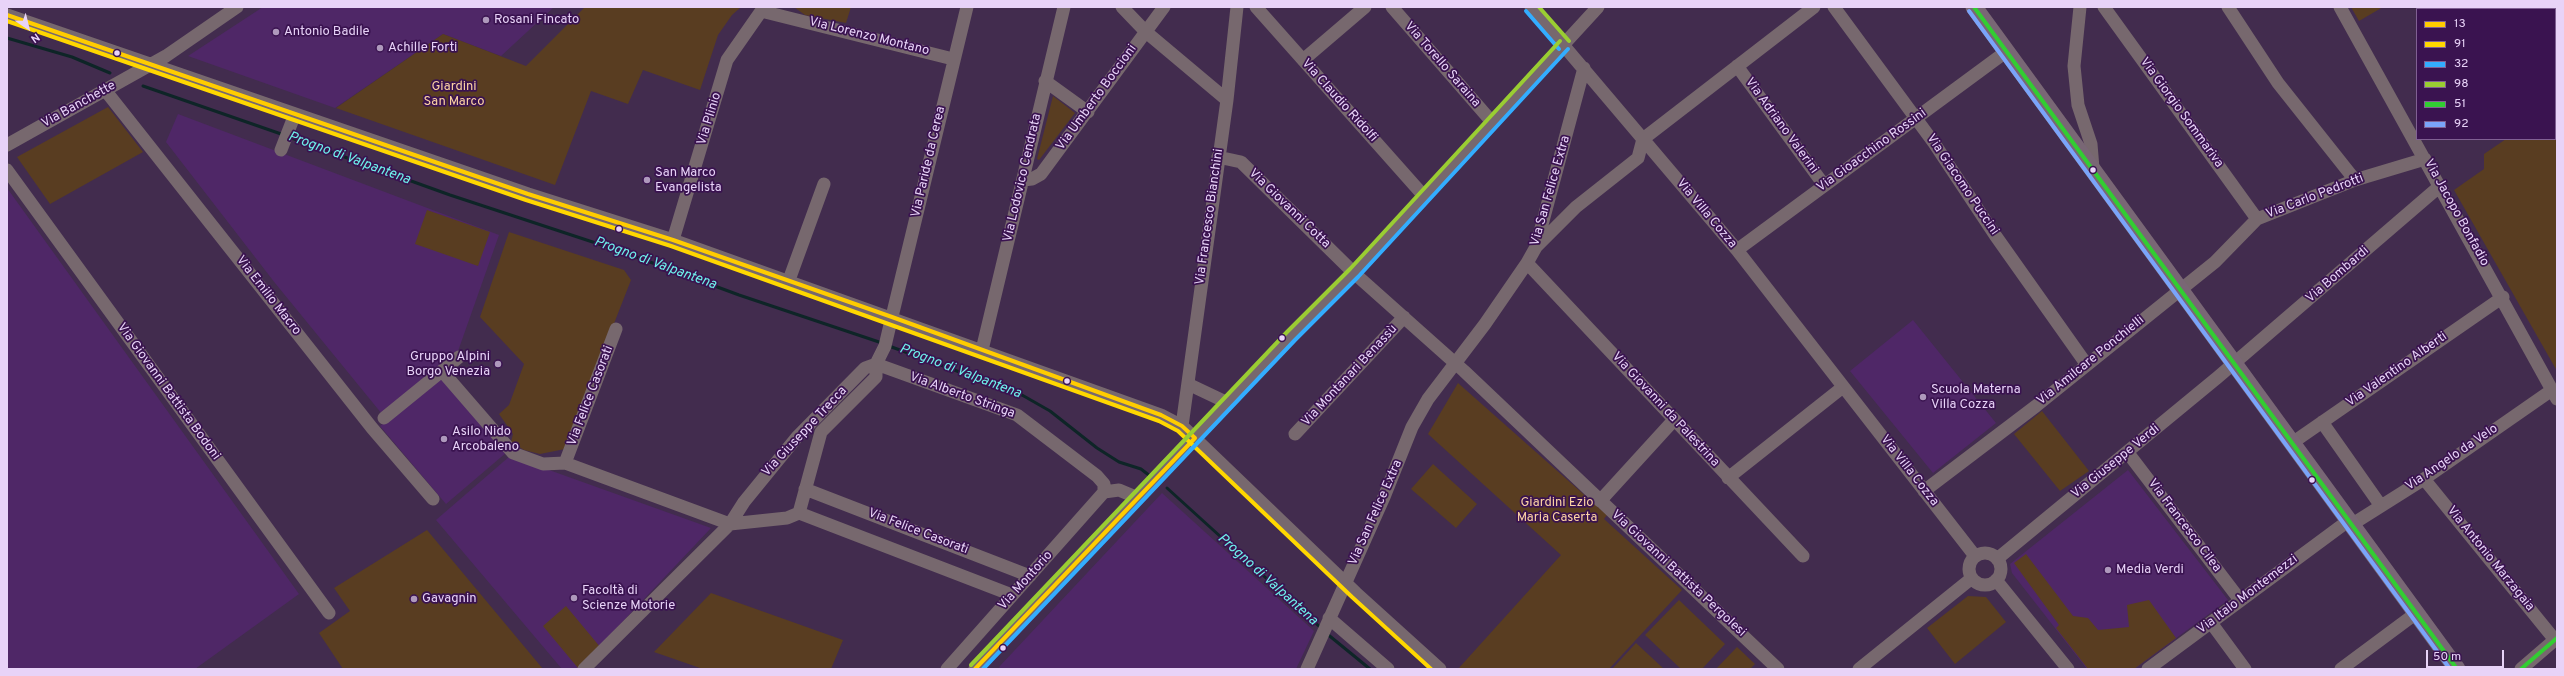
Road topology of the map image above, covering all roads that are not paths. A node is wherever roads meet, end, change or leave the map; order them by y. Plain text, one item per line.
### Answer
1 (237, 7) edge
2 (967, 7) edge
3 (1064, 7) edge
4 (1122, 7) edge
5 (1164, 7) edge
6 (1237, 7) edge
7 (1256, 7) edge
8 (1366, 7) edge
9 (1392, 7) edge
10 (1531, 7) edge
11 (1814, 7) edge
12 (1834, 7) edge
13 (1974, 7) edge
14 (2080, 7) edge
15 (2104, 7) edge
16 (2340, 7) edge
17 (763, 9) edge
18 (1592, 9) edge
19 (2233, 9) edge
20 (220, 12) edge
21 (7, 15) edge
22 (1146, 32) junction
23 (1564, 45) junction
24 (2007, 51) junction
25 (953, 59) junction
26 (1303, 60) junction
27 (151, 64) junction
28 (1737, 66) junction
29 (1584, 68) junction
30 (1045, 81) junction
31 (105, 90) junction
32 (1227, 100) junction
33 (1088, 112) junction
34 (295, 114) junction
35 (1916, 119) junction
36 (1492, 122) junction
37 (1643, 138) junction
38 (7, 146) edge
39 (281, 150) dead end
40 (1218, 157) junction
41 (2425, 159) junction
42 (2093, 168) junction
43 (7, 170) edge
44 (1023, 180) junction
45 (2355, 180) junction
46 (824, 184) dead end
47 (1824, 185) junction
48 (2440, 186) junction
49 (1423, 195) junction
50 (1576, 207) junction
51 (1546, 211) junction
52 (2257, 219) junction
53 (673, 240) junction
54 (1536, 247) junction
55 (1737, 250) junction
56 (1527, 263) junction
57 (1354, 273) junction
58 (789, 280) junction
59 (2182, 289) junction
60 (2503, 297) junction
61 (892, 317) junction
62 (1404, 317) junction
63 (616, 328) dead end
64 (982, 350) junction
65 (459, 357) dead end
66 (2234, 363) junction
67 (876, 364) junction
68 (1456, 364) junction
69 (2087, 364) junction
70 (442, 371) junction
71 (1188, 384) junction
72 (1843, 387) junction
73 (2554, 394) edge
74 (1228, 402) junction
75 (384, 418) dead end
76 (1673, 421) junction
77 (2322, 422) junction
78 (1182, 426) junction
79 (1295, 434) dead end
80 (1195, 438) junction
81 (2292, 443) junction
82 (2128, 453) junction
83 (565, 463) junction
84 (1728, 478) junction
85 (2424, 479) junction
86 (805, 489) junction
87 (1924, 491) junction
88 (1104, 492) junction
89 (1138, 498) junction
90 (433, 499) dead end
91 (1600, 501) junction
92 (2381, 506) junction
93 (799, 513) junction
94 (2349, 523) junction
95 (730, 524) junction
96 (1803, 556) dead end
97 (1975, 556) junction
98 (1997, 559) junction
99 (1030, 576) junction
100 (1972, 578) junction
101 (1996, 580) junction
102 (1345, 583) junction
103 (1012, 595) junction
104 (2240, 600) junction
105 (329, 613) dead end
106 (2415, 614) junction
107 (1328, 620) junction
108 (2212, 624) junction
109 (2556, 639) edge
110 (584, 669) edge
111 (947, 669) edge
112 (975, 669) edge
113 (1307, 669) edge
114 (1388, 669) edge
115 (1440, 669) edge
116 (1778, 669) edge
117 (1859, 669) edge
118 (2068, 669) edge
119 (2148, 669) edge
120 (2245, 669) edge
121 (2341, 669) edge
122 (2457, 669) edge
123 (2521, 669) edge

1 - 20 street, Via Banchette
2 - 25 street, Via Paride da Cerea
3 - 30 street, Via Lodovico Cendrata
4 - 22 street
5 - 22 street, Via Umberto Boccioni
6 - 32 street, Via Francesco Bianchini
7 - 26 street, Via Claudio Ridolfi
8 - 26 street
9 - 36 street, Via Torello Saraina
10 - 23 street, Via Villa Cozza
11 - 28 street, Via Adriano Valerini
12 - 35 street, Via Giacomo Puccini
13 - 24 main road
14 - 42 street
15 - 52 street, Via Giorgio Sommariva
16 - 41 street, Via Jacopo Bonfadio
17 - 25 street, Via Lorenzo Montano
17 - 53 street, Via Plinio
18 - 23 street, Via Montorio
19 - 45 street
20 - 27 street, Via Banchette
21 - 27 street
22 - 32 street
22 - 33 street, Via Umberto Boccioni
23 - 29 street, Via Villa Cozza
23 - 36 street, Via Montorio
24 - 35 street, Via Gioacchino Rossini
24 - 42 main road
25 - 61 street, Via Paride da Cerea
26 - 49 street, Via Claudio Ridolfi
27 - 31 street, Via Banchette
27 - 34 street
28 - 37 street, Via Adriano Valerini
28 - 47 street, Via Adriano Valerini
29 - 37 street, Via Villa Cozza
29 - 51 street, Via San Felice Extra
30 - 33 street
30 - 44 street, Via Lodovico Cendrata
31 - 38 street, Via Banchette
31 - 90 street, Via Emilio Macro
32 - 40 street, Via Francesco Bianchini
33 - 44 street, Via Umberto Boccioni
34 - 39 street
34 - 53 street
35 - 47 street, Via Gioacchino Rossini
35 - 69 street, Via Giacomo Puccini
36 - 49 street, Via Montorio
37 - 50 street
37 - 55 street, Via Villa Cozza
40 - 57 street, Via Giovanni Cotta
40 - 71 street, Via Francesco Bianchini
41 - 45 street, Via Carlo Pedrotti
41 - 48 street, Via Jacopo Bonfadio
42 - 59 main road
43 - 105 street, Via Giovanni Battista Bodoni
44 - 64 street, Via Lodovico Cendrata
45 - 52 street, Via Carlo Pedrotti
46 - 58 street
47 - 55 street, Via Gioacchino Rossini
48 - 60 street, Via Jacopo Bonfadio
48 - 66 street, Via Bombardi
49 - 57 street, Via Montorio
50 - 51 street
50 - 54 street
51 - 54 street, Via San Felice Extra
52 - 59 street, Via Carlo Pedrotti
53 - 58 street
54 - 56 street, Via San Felice Extra
55 - 72 street, Via Villa Cozza
56 - 68 street, Via San Felice Extra
56 - 76 street, Via Giovanni da Palestrina
57 - 62 street
57 - 74 street, Via Montorio
58 - 61 street
59 - 66 main road
59 - 69 street, Via Amilcare Ponchielli
60 - 73 street, Via Jacopo Bonfadio
60 - 77 street, Via Valentino Alberti
61 - 64 street
61 - 67 street, Via Giuseppe Trecca
62 - 68 street
62 - 79 street, Via Montanari Benassù
63 - 83 street, Via Felice Casorati
64 - 78 street
65 - 70 street
66 - 81 main road
66 - 82 street, Via Giuseppe Verdi
67 - 86 street, Via Giuseppe Trecca
67 - 88 street, Via Alberto Stringa
67 - 95 street, Via Giuseppe Trecca
68 - 91 street, Via Giovanni Battista Pergolesi
68 - 102 street, Via San Felice Extra
69 - 87 street, Via Amilcare Ponchielli
70 - 75 street
70 - 83 street, Via Felice Casorati
71 - 74 street
71 - 78 street, Via Francesco Bianchini
72 - 84 street
72 - 87 street, Via Villa Cozza
73 - 85 street, Via Angelo da Velo
74 - 80 street, Via Montorio
76 - 84 street, Via Giovanni da Palestrina
76 - 91 street
77 - 81 street, Via Valentino Alberti
77 - 92 street
78 - 80 street
80 - 89 street, Via Montorio
80 - 102 street
81 - 94 main road
82 - 98 street, Via Giuseppe Verdi
82 - 104 street, Via Francesco Cilea
83 - 95 street, Via Felice Casorati
84 - 96 street, Via Giovanni da Palestrina
85 - 92 street, Via Angelo da Velo
85 - 109 street, Via Antonio Marzagaia
86 - 93 street, Via Giuseppe Trecca
86 - 99 street, Via Felice Casorati
87 - 97 street, Via Villa Cozza
88 - 89 street
88 - 99 street, Via Montorio
89 - 112 street, Via Montorio
91 - 116 street, Via Giovanni Battista Pergolesi
92 - 94 street, Via Angelo da Velo
93 - 95 street
93 - 103 street, Via Felice Casorati
94 - 104 street, Via Italo Montemezzi
94 - 106 main road
95 - 110 street, Via Giuseppe Trecca
97 - 98 street
97 - 100 street
98 - 101 street
99 - 103 street, Via Montorio
100 - 101 street
100 - 117 street
101 - 118 street
102 - 107 street, Via San Felice Extra
102 - 115 street
103 - 111 street, Via Montorio
104 - 108 street, Via Italo Montemezzi
106 - 121 street
106 - 122 main road
107 - 113 street, Via San Felice Extra
107 - 114 street
108 - 119 street, Via Italo Montemezzi
108 - 120 street
109 - 123 street

